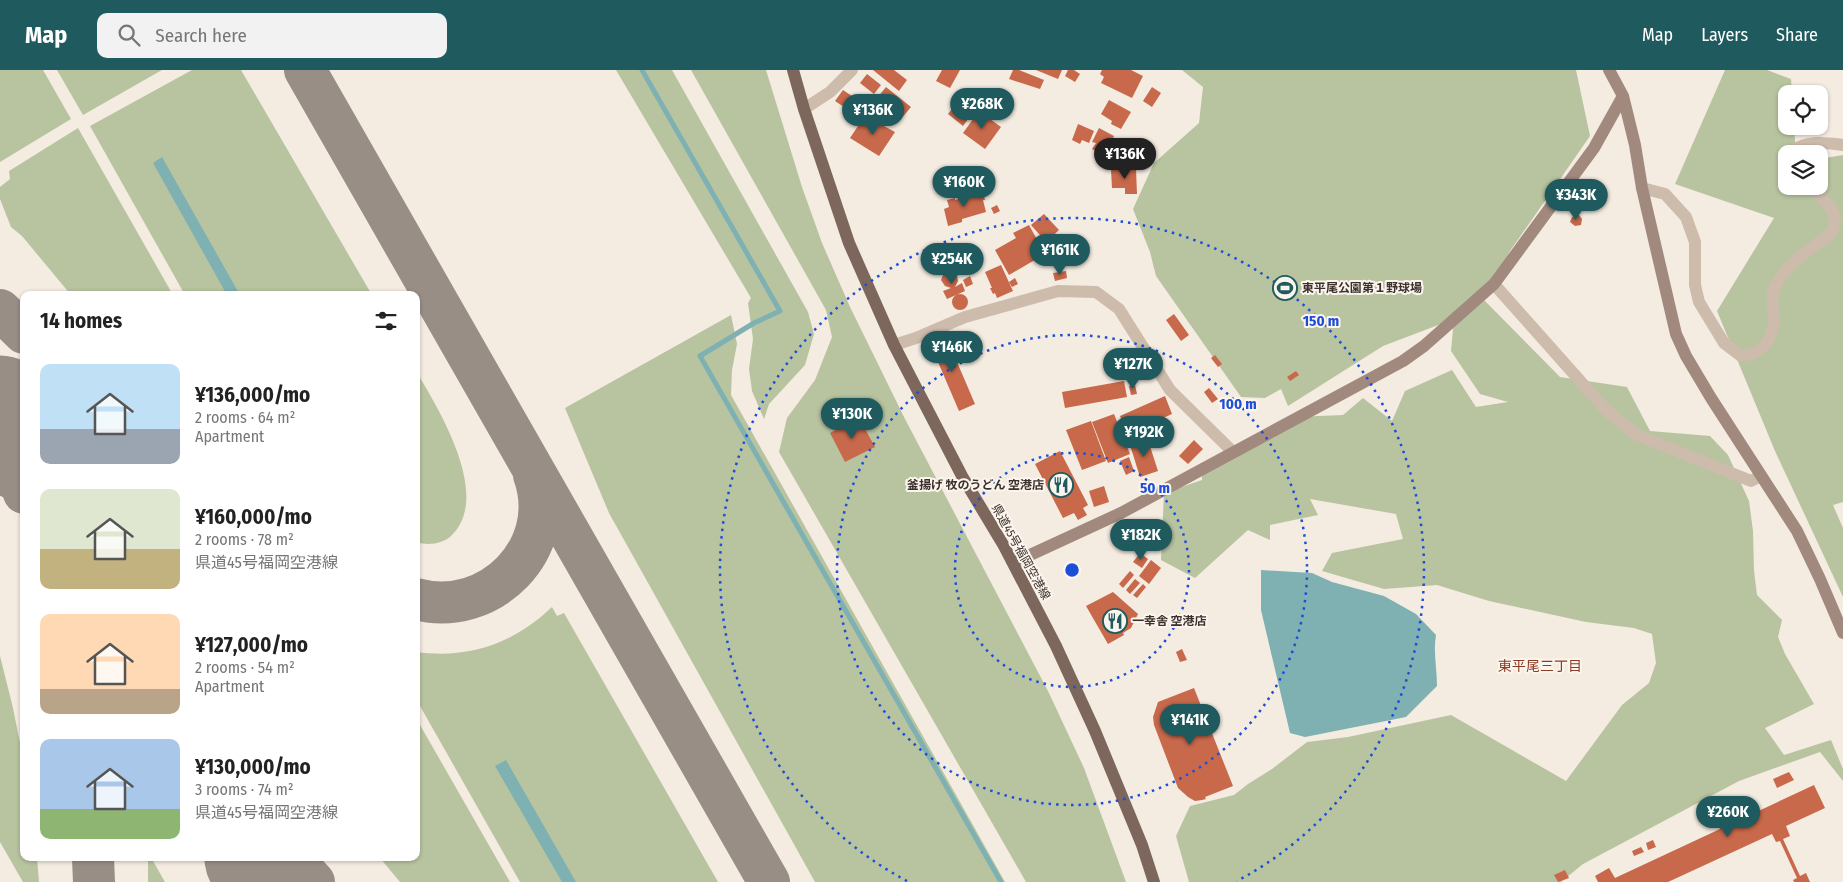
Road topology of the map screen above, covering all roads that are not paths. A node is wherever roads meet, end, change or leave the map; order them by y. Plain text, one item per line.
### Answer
1 (793, 70) edge
2 (852, 70) edge
3 (1609, 70) edge
4 (1623, 96) junction
5 (804, 109) junction
6 (1800, 145) edge
7 (1843, 145) edge
8 (1642, 188) junction
9 (1818, 195) edge
10 (1494, 284) junction
11 (894, 344) junction
12 (1234, 453) junction
13 (1761, 476) junction
14 (1012, 561) junction
15 (1843, 633) edge
16 (1154, 882) edge

1 - 5 main road, 県道45号福岡空港線
2 - 5 street
3 - 4 street
4 - 8 street
4 - 10 street
5 - 11 main road, 県道45号福岡空港線
6 - 7 street
8 - 9 street
8 - 13 street
10 - 12 street
10 - 13 street
11 - 12 street
11 - 14 main road, 県道45号福岡空港線
12 - 14 street
13 - 15 street
14 - 16 main road, 県道45号福岡空港線

